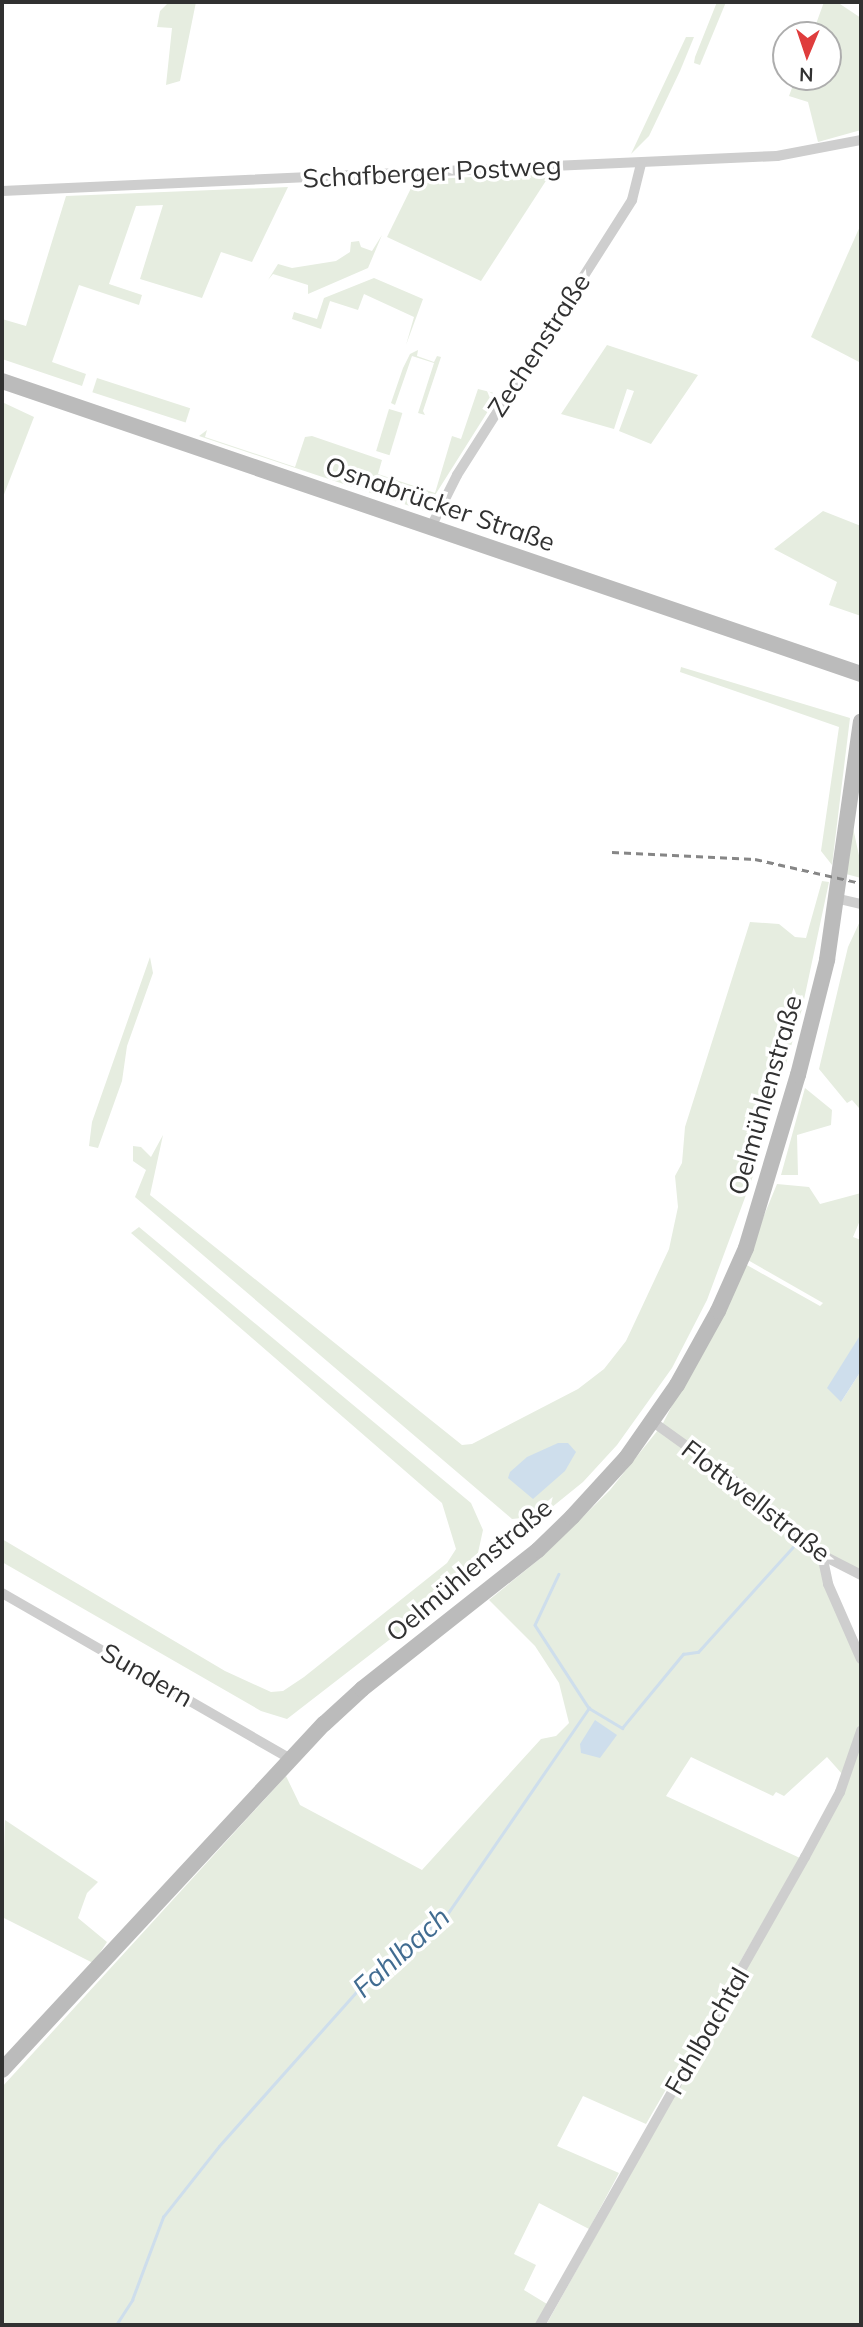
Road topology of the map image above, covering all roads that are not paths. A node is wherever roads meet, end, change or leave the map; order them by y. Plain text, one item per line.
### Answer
1 (861, 140) edge
2 (641, 163) junction
3 (2, 191) edge
4 (2, 381) edge
5 (431, 527) junction
6 (861, 674) edge
7 (861, 721) edge
8 (856, 792) edge
9 (835, 898) junction
10 (861, 904) edge
11 (653, 1422) junction
12 (822, 1555) junction
13 (861, 1575) edge
14 (2, 1593) edge
15 (861, 1659) edge
16 (861, 1731) edge
17 (290, 1759) junction
18 (2, 2070) edge
19 (540, 2325) edge

1 - 2 street, Schafberger Postweg
2 - 3 street, Schafberger Postweg
2 - 5 street, Zechenstraße
4 - 5 street, Osnabrücker Straße
5 - 6 street, Osnabrücker Straße
7 - 8 street, Oelmühlenstraße
8 - 9 street, Oelmühlenstraße
9 - 10 street
9 - 11 street, Oelmühlenstraße
11 - 12 street, Flottwellstraße
11 - 17 street, Oelmühlenstraße
12 - 13 street, Flottwellstraße
12 - 15 street
14 - 17 street, Sundern
16 - 19 street, Fahlbachtal
17 - 18 street, Oelmühlenstraße

